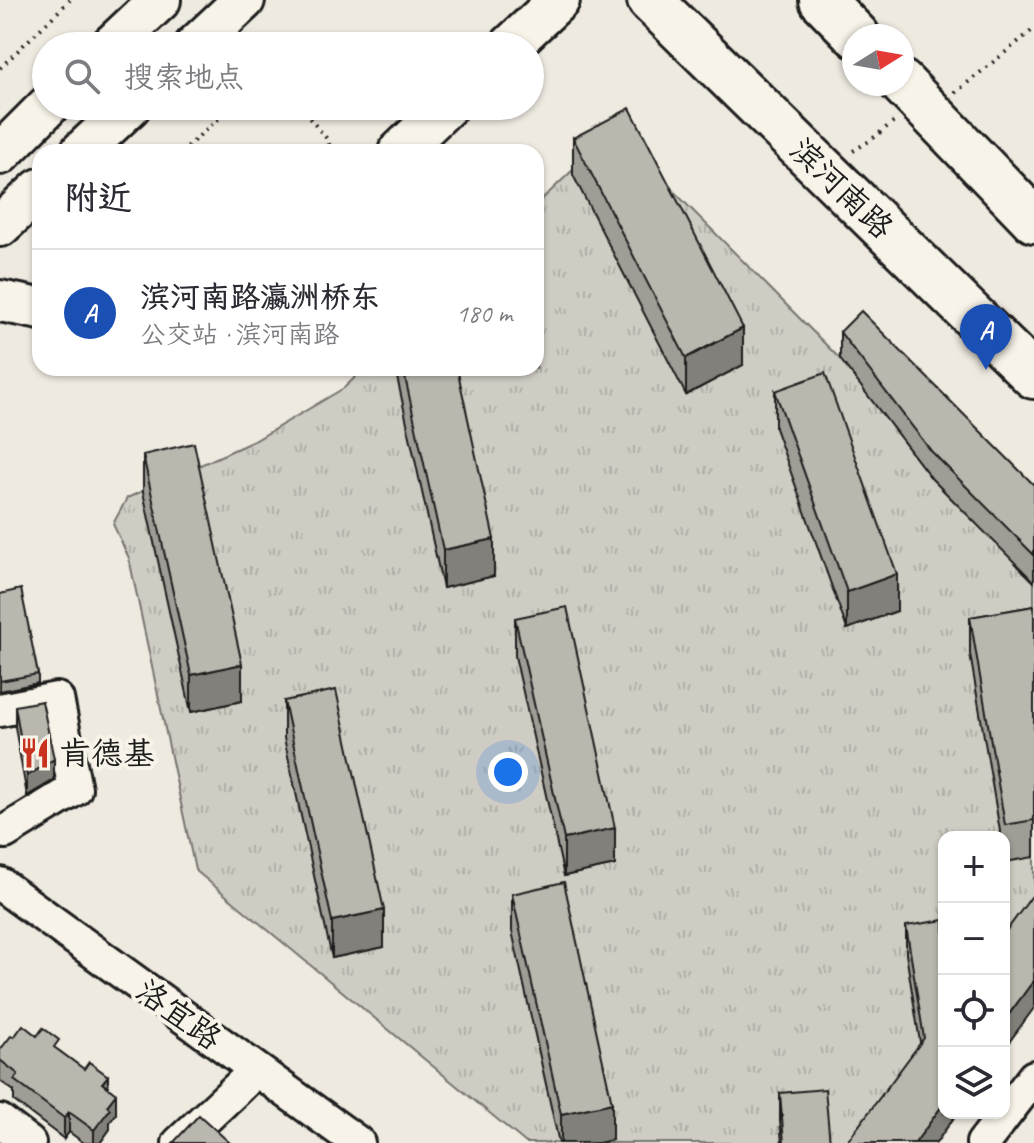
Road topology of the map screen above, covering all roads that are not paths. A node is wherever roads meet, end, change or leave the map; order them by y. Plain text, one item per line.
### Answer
1 (160, 0) edge
2 (244, 0) edge
3 (559, 0) edge
4 (650, 0) edge
5 (822, 0) edge
6 (845, 24) edge
7 (126, 32) edge
8 (210, 32) edge
9 (525, 32) edge
10 (914, 95) edge
11 (32, 106) edge
12 (0, 120) edge
13 (34, 120) edge
14 (116, 120) edge
15 (432, 120) edge
16 (93, 144) edge
17 (407, 144) edge
18 (0, 154) edge
19 (32, 196) edge
20 (1034, 220) edge
21 (0, 226) edge
22 (0, 301) edge
23 (32, 307) edge
24 (987, 330) junction
25 (1034, 331) edge
26 (1034, 376) edge
27 (0, 710) edge
28 (2, 826) edge
29 (0, 884) edge
30 (0, 906) edge
31 (1034, 1077) edge
32 (244, 1082) junction
33 (0, 1121) edge
34 (29, 1143) edge
35 (179, 1143) edge
36 (329, 1143) edge
37 (358, 1143) edge
38 (983, 1143) edge

1 - 7 main road
2 - 8 main road
3 - 9 main road
4 - 24 highway, 滨河南路
5 - 6 highway
10 - 20 highway
11 - 12 main road
13 - 18 main road
14 - 16 main road
15 - 17 main road
19 - 21 main road
22 - 23 main road
24 - 25 highway
24 - 26 highway, 滨河南路
27 - 28 street
29 - 37 street, 洛宜路
30 - 32 street, 洛宜路
31 - 38 street
32 - 35 street
32 - 36 street, 洛宜路
33 - 34 street

